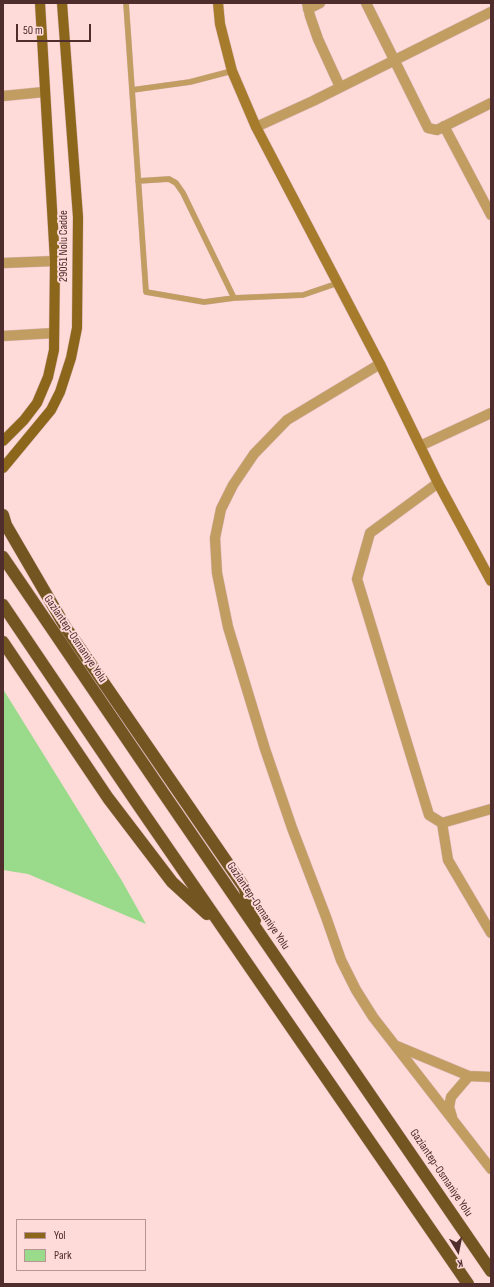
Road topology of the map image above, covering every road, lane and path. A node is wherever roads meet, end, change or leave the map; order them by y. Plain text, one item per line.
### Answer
1 (40, 3) edge
2 (62, 3) edge
3 (126, 3) edge
4 (218, 3) edge
5 (320, 3) edge
6 (366, 3) edge
7 (308, 6) edge
8 (491, 12) edge
9 (395, 59) junction
10 (232, 71) junction
11 (340, 87) junction
12 (132, 90) junction
13 (44, 92) junction
14 (3, 96) edge
15 (491, 103) edge
16 (444, 126) junction
17 (256, 127) junction
18 (138, 181) junction
19 (491, 215) edge
20 (55, 261) junction
21 (3, 263) edge
22 (338, 283) junction
23 (234, 298) junction
24 (54, 333) junction
25 (3, 336) edge
26 (380, 364) junction
27 (491, 413) edge
28 (3, 441) edge
29 (420, 446) junction
30 (3, 468) edge
31 (438, 483) junction
32 (3, 515) edge
33 (3, 556) edge
34 (491, 581) edge
35 (3, 605) edge
36 (3, 642) edge
37 (491, 810) edge
38 (442, 823) junction
39 (222, 928) junction
40 (491, 933) edge
41 (260, 935) junction
42 (395, 1045) junction
43 (469, 1076) junction
44 (491, 1076) edge
45 (452, 1118) junction
46 (491, 1169) edge
47 (491, 1271) edge
48 (468, 1284) edge

1 - 13 main road, 29051 Nolu Cadde
2 - 30 main road, 29051 Nolu Cadde
3 - 12 lane
4 - 10 street
5 - 7 street
6 - 9 street
7 - 11 street
8 - 9 street
9 - 11 street
9 - 16 street
10 - 12 lane
10 - 17 street
11 - 17 street
12 - 18 lane
13 - 14 street
13 - 20 main road, 29051 Nolu Cadde
15 - 16 street
16 - 19 street
17 - 22 street
18 - 23 lane
18 - 23 lane
20 - 21 street
20 - 24 main road, 29051 Nolu Cadde
22 - 23 lane
22 - 26 street
24 - 25 street
24 - 28 main road, 29051 Nolu Cadde
26 - 29 street
26 - 42 street
27 - 29 street
29 - 31 street
31 - 34 street
31 - 38 street
32 - 41 highway
33 - 41 highway, Gaziantep-Osmaniye Yolu
35 - 39 highway
36 - 39 highway
37 - 38 street
38 - 40 street
39 - 48 highway
41 - 47 highway, Gaziantep-Osmaniye Yolu
42 - 43 street
42 - 45 street
43 - 44 street
43 - 45 street
45 - 46 street

